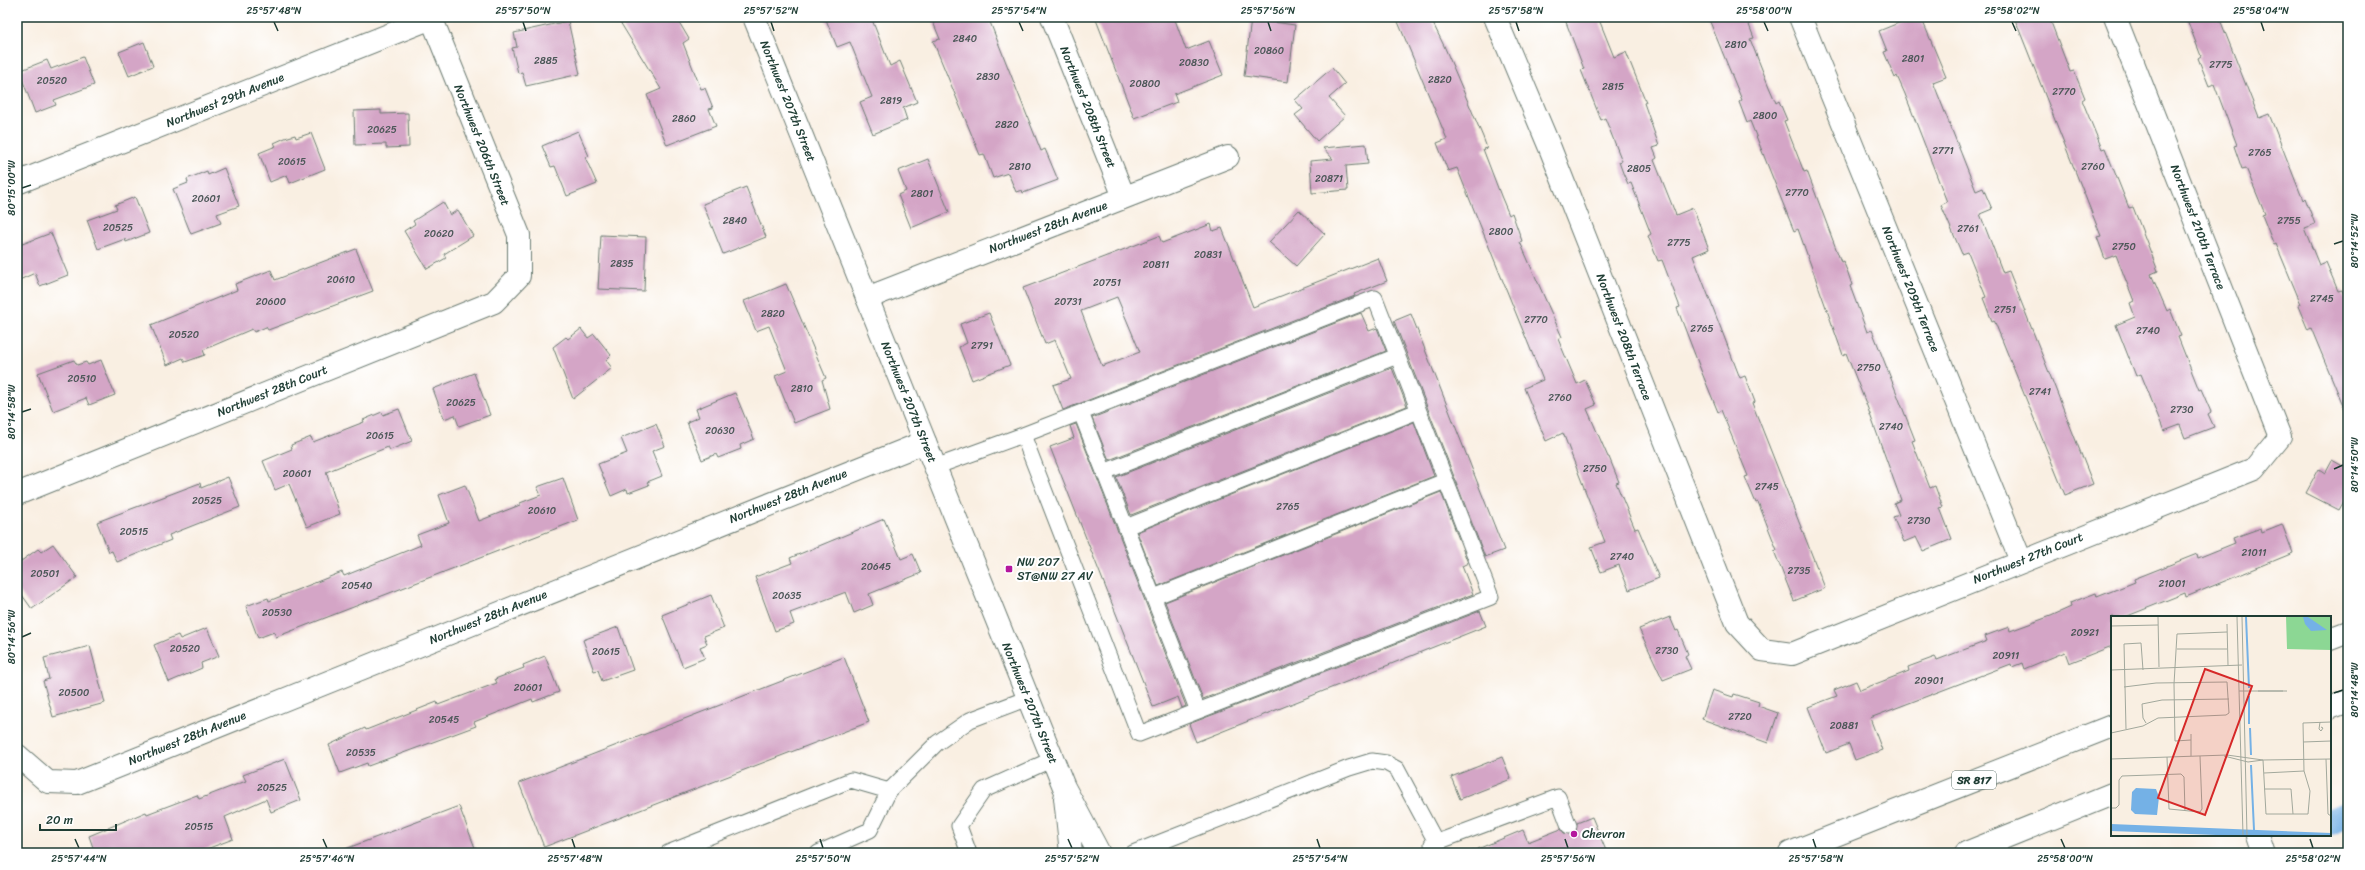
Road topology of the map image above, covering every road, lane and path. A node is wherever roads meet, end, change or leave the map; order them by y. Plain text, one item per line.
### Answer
1 (432, 17) edge
2 (754, 17) edge
3 (1052, 17) edge
4 (1495, 17) edge
5 (1800, 17) edge
6 (2115, 17) edge
7 (1228, 157) dead end
8 (17, 184) edge
9 (1124, 197) junction
10 (519, 276) joint
11 (867, 298) junction
12 (1397, 356) junction
13 (1418, 411) junction
14 (1081, 413) junction
15 (1023, 435) junction
16 (2280, 437) joint
17 (925, 442) junction
18 (935, 467) junction
19 (1104, 472) junction
20 (1446, 481) junction
21 (17, 494) edge
22 (1126, 527) junction
23 (2021, 561) junction
24 (1154, 597) junction
25 (2348, 632) edge
26 (2331, 639) edge
27 (1762, 650) joint
28 (1028, 698) junction
29 (2348, 701) edge
30 (2331, 708) edge
31 (1198, 711) junction
32 (2111, 726) edge
33 (17, 755) edge
34 (1053, 759) junction
35 (1064, 787) junction
36 (889, 791) junction
37 (2111, 794) edge
38 (1569, 826) dead end
39 (2257, 836) edge
40 (1436, 848) edge
41 (668, 853) edge
42 (818, 853) edge
43 (969, 853) edge
44 (1071, 853) edge
45 (1099, 853) edge
46 (1133, 853) edge
47 (1790, 853) edge
48 (1966, 853) edge
49 (2263, 853) edge

1 - 8 street, Northwest 29th Avenue
1 - 10 street, Northwest 206th Street
2 - 11 street, Northwest 207th Street
3 - 9 street, Northwest 208th Street
4 - 27 street, Northwest 208th Terrace
5 - 23 street, Northwest 209th Terrace
6 - 16 street, Northwest 210th Terrace
7 - 9 street, Northwest 28th Avenue
9 - 11 street, Northwest 28th Avenue
10 - 21 street, Northwest 28th Court
11 - 17 street, Northwest 207th Street
12 - 13 lane
12 - 14 lane
12 - 19 lane
13 - 20 lane
13 - 22 lane
14 - 15 lane
14 - 19 lane
15 - 18 lane
15 - 31 lane
16 - 23 street, Northwest 27th Court
17 - 18 street, Northwest 207th Street
17 - 33 street, Northwest 28th Avenue
18 - 28 street, Northwest 207th Street
19 - 22 lane
20 - 24 lane
20 - 31 lane
22 - 24 lane
23 - 27 street, Northwest 27th Court
24 - 31 lane
25 - 26 street
28 - 34 street, Northwest 207th Street
28 - 36 lane
29 - 30 street
32 - 47 street, SR 817
34 - 35 street, Northwest 207th Street
34 - 43 lane
35 - 44 street, Northwest 207th Street
35 - 45 street, Northwest 207th Street
36 - 41 lane
36 - 42 lane
37 - 48 street
38 - 40 lane
39 - 49 street
40 - 46 lane

